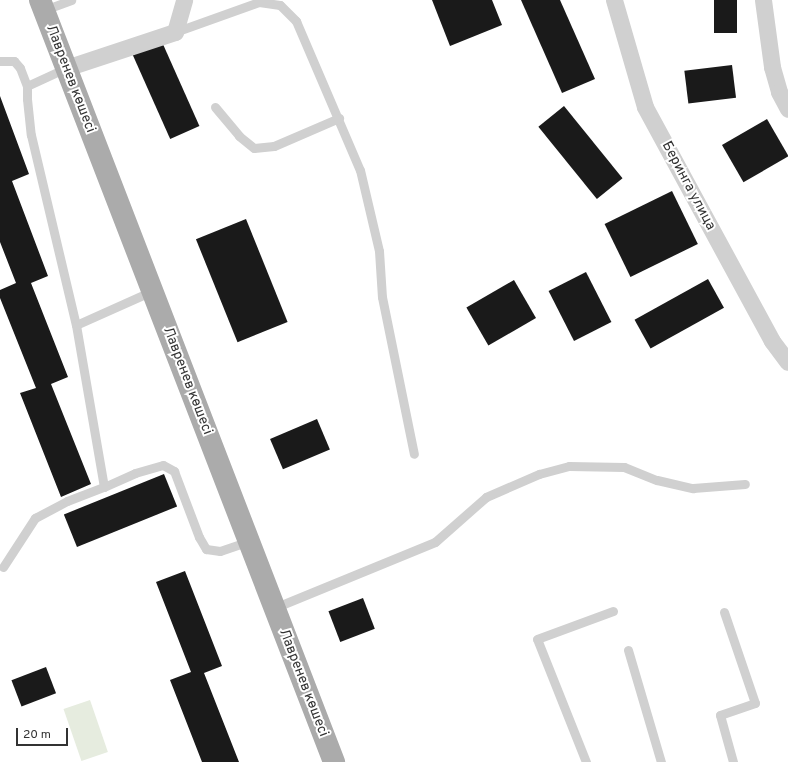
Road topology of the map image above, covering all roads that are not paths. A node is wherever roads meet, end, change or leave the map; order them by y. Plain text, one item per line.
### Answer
1 (71, 0) edge
2 (184, 0) edge
3 (614, 0) edge
4 (762, 0) edge
5 (42, 5) edge
6 (175, 32) junction
7 (0, 61) edge
8 (66, 68) junction
9 (27, 86) junction
10 (216, 107) dead end
11 (788, 109) edge
12 (339, 118) junction
13 (152, 290) junction
14 (76, 325) junction
15 (788, 362) edge
16 (414, 454) dead end
17 (745, 484) dead end
18 (104, 487) junction
19 (249, 541) junction
20 (1, 568) edge
21 (274, 608) junction
22 (613, 611) dead end
23 (724, 612) dead end
24 (628, 650) dead end
25 (334, 762) edge
26 (586, 762) edge
27 (661, 762) edge
28 (733, 762) edge

1 - 5 lane
2 - 6 street
3 - 15 street, Беринга улица
4 - 11 street
5 - 8 main road, Лавренев көшесі
6 - 8 street
6 - 12 lane
7 - 9 lane
8 - 9 lane
8 - 13 main road, Лавренев көшесі
9 - 14 lane
10 - 12 lane
12 - 16 lane
13 - 14 lane
13 - 19 main road, Лавренев көшесі
14 - 18 lane
17 - 21 lane
18 - 19 lane
18 - 20 lane
19 - 21 main road, Лавренев көшесі
21 - 25 main road, Лавренев көшесі
22 - 26 lane
23 - 28 lane
24 - 27 lane

